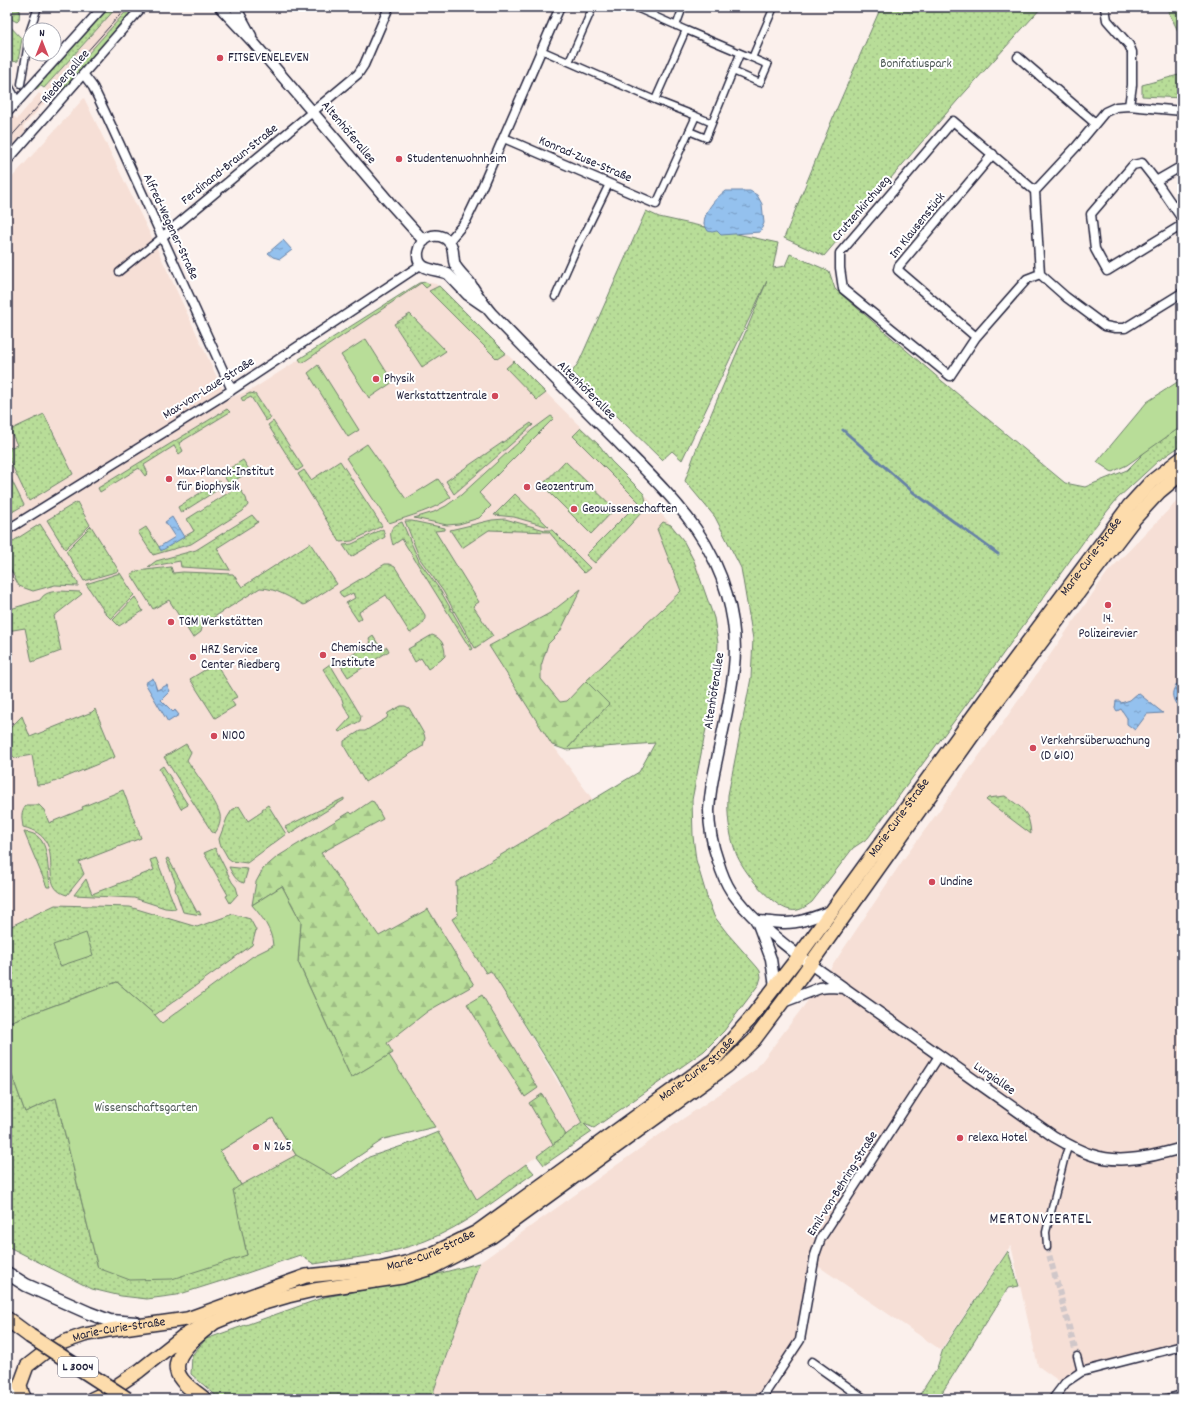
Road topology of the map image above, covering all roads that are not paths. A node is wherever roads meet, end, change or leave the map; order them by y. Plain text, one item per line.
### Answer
1 (38, 7) edge
2 (103, 7) edge
3 (142, 7) edge
4 (220, 7) edge
5 (235, 7) edge
6 (389, 7) edge
7 (560, 7) edge
8 (593, 7) edge
9 (634, 7) edge
10 (655, 7) edge
11 (683, 7) edge
12 (774, 7) edge
13 (1105, 8) dead end
14 (652, 15) junction
15 (33, 22) edge
16 (676, 26) junction
17 (686, 30) junction
18 (253, 42) junction
19 (541, 50) junction
20 (740, 54) junction
21 (1018, 57) dead end
22 (752, 58) junction
23 (25, 62) edge
24 (569, 62) junction
25 (733, 71) junction
26 (84, 75) junction
27 (7, 84) edge
28 (21, 84) dead end
29 (654, 100) junction
30 (17, 102) junction
31 (1129, 106) junction
32 (1182, 111) edge
33 (313, 112) junction
34 (7, 113) edge
35 (696, 116) junction
36 (712, 123) junction
37 (1095, 123) junction
38 (689, 131) junction
39 (504, 138) junction
40 (993, 154) junction
41 (7, 161) edge
42 (1182, 166) edge
43 (1156, 181) junction
44 (609, 184) junction
45 (1035, 192) junction
46 (656, 204) joint
47 (1182, 220) edge
48 (1182, 224) edge
49 (162, 237) junction
50 (424, 241) junction
51 (449, 241) junction
52 (453, 258) junction
53 (422, 264) junction
54 (439, 271) junction
55 (119, 272) dead end
56 (1040, 274) junction
57 (1182, 293) edge
58 (554, 297) dead end
59 (484, 306) junction
60 (976, 337) junction
61 (232, 390) junction
62 (1182, 458) edge
63 (1182, 473) edge
64 (7, 530) edge
65 (831, 911) junction
66 (756, 920) junction
67 (799, 956) junction
68 (810, 964) junction
69 (775, 987) junction
70 (845, 988) junction
71 (783, 1002) junction
72 (939, 1056) junction
73 (1069, 1145) junction
74 (1182, 1148) edge
75 (1047, 1247) tunnel mouth
76 (7, 1273) edge
77 (7, 1319) edge
78 (213, 1323) junction
79 (149, 1324) junction
80 (1182, 1346) edge
81 (1077, 1356) tunnel mouth
82 (812, 1362) dead end
83 (1081, 1372) junction
84 (7, 1387) edge
85 (23, 1396) edge
86 (1179, 1397) edge
87 (92, 1399) edge
88 (127, 1399) edge
89 (204, 1399) edge
90 (761, 1399) edge
91 (864, 1399) edge
92 (1053, 1399) edge
93 (1167, 1399) edge

1 - 15 street
2 - 30 street, Riedbergallee
3 - 26 street, Riedbergallee
4 - 18 street, Altenhöferallee
5 - 18 street, Altenhöferallee
6 - 33 street, Ferdinand-Braun-Straße
7 - 19 street
8 - 24 street
9 - 14 street
10 - 14 street
11 - 16 street
12 - 22 street
13 - 31 street
14 - 16 street
16 - 17 street
17 - 20 street
17 - 29 street
18 - 33 street, Altenhöferallee
19 - 24 street
19 - 39 street
20 - 22 street
20 - 25 street
21 - 37 street
22 - 25 street
23 - 28 street
24 - 29 street
25 - 36 street
26 - 41 street, Riedbergallee
26 - 49 street, Alfred-Wegener-Straße
27 - 30 street
29 - 35 street
30 - 34 street, Riedbergallee
31 - 32 street
31 - 37 street
33 - 49 street, Ferdinand-Braun-Straße
33 - 50 street, Altenhöferallee
35 - 36 street
35 - 38 street
36 - 38 street
37 - 45 street
38 - 46 street
39 - 44 street, Konrad-Zuse-Straße
39 - 51 street
40 - 45 street
40 - 60 street, Im Klausenstück
40 - 60 street, Crutzenkirchweg
42 - 43 street
43 - 47 street
43 - 48 street
44 - 46 street, Konrad-Zuse-Straße
44 - 58 street
45 - 56 street
49 - 55 street
49 - 61 street, Alfred-Wegener-Straße
50 - 51 street
50 - 53 street
51 - 52 street, Altenhöferallee
52 - 54 street
52 - 59 street, Altenhöferallee
53 - 54 street, Altenhöferallee
53 - 61 street, Max-von-Laue-Straße
54 - 59 street, Altenhöferallee
56 - 57 street
56 - 60 street
59 - 66 street, Altenhöferallee
61 - 64 street, Max-von-Laue-Straße
62 - 65 main road, Marie-Curie-Straße
63 - 68 main road, Marie-Curie-Straße
65 - 66 street
65 - 67 main road, Marie-Curie-Straße
66 - 67 street, Altenhöferallee
66 - 69 street
67 - 68 street, Altenhöferallee
67 - 69 main road, Marie-Curie-Straße
68 - 70 street, Lurgiallee
68 - 71 main road, Marie-Curie-Straße
69 - 79 main road, Marie-Curie-Straße
70 - 71 street
70 - 72 street, Lurgiallee
71 - 78 main road, Marie-Curie-Straße
72 - 73 street, Lurgiallee
72 - 90 street, Emil-von-Behring-Straße
73 - 74 street, Lurgiallee
73 - 75 street
76 - 79 main road
77 - 88 highway, L 3004, bridge
78 - 87 main road, Marie-Curie-Straße
78 - 89 highway
79 - 85 main road, Marie-Curie-Straße
80 - 83 street
81 - 83 street
82 - 91 street
83 - 92 street
84 - 85 main road
86 - 93 street

